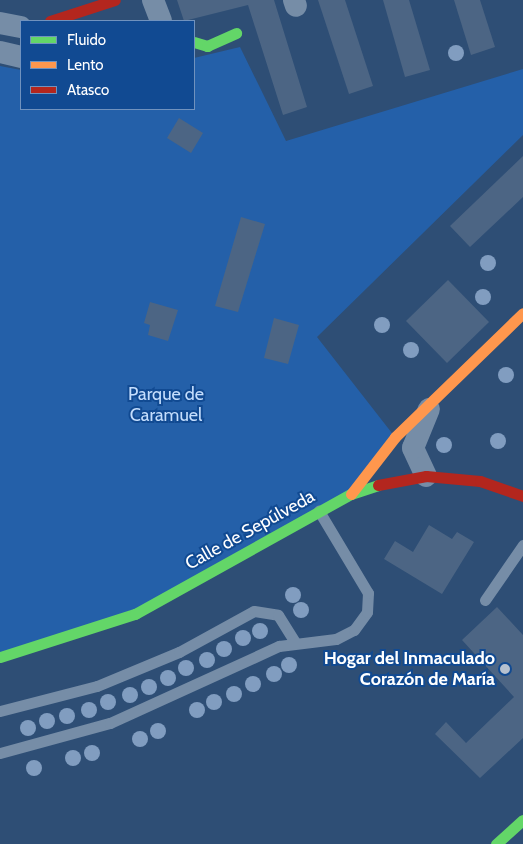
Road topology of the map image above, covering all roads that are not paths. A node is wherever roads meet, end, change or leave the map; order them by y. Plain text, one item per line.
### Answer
1 (115, 0) edge
2 (154, 0) edge
3 (53, 20) edge
4 (160, 20) edge
5 (0, 23) edge
6 (20, 27) edge
7 (236, 33) dead end
8 (195, 42) edge
9 (0, 52) edge
10 (20, 57) edge
11 (523, 313) edge
12 (438, 396) junction
13 (413, 448) junction
14 (388, 449) junction
15 (426, 476) junction
16 (392, 481) junction
17 (522, 493) edge
18 (350, 494) junction
19 (319, 511) junction
20 (523, 545) edge
21 (485, 600) dead end
22 (294, 641) junction
23 (0, 657) edge
24 (0, 712) edge
25 (0, 753) edge
26 (523, 820) edge
27 (496, 844) edge

1 - 3 street
2 - 4 street
5 - 6 street
7 - 8 street
9 - 10 street
11 - 12 street
12 - 13 street
12 - 14 street
13 - 15 street
13 - 16 street
14 - 16 street
14 - 18 street
15 - 16 street, Calle de Sepúlveda
15 - 17 street, Calle de Sepúlveda
16 - 18 street, Calle de Sepúlveda
18 - 19 street, Calle de Sepúlveda
19 - 22 lane
19 - 23 street, Calle de Sepúlveda
20 - 21 lane
22 - 24 lane
22 - 25 lane
26 - 27 street

